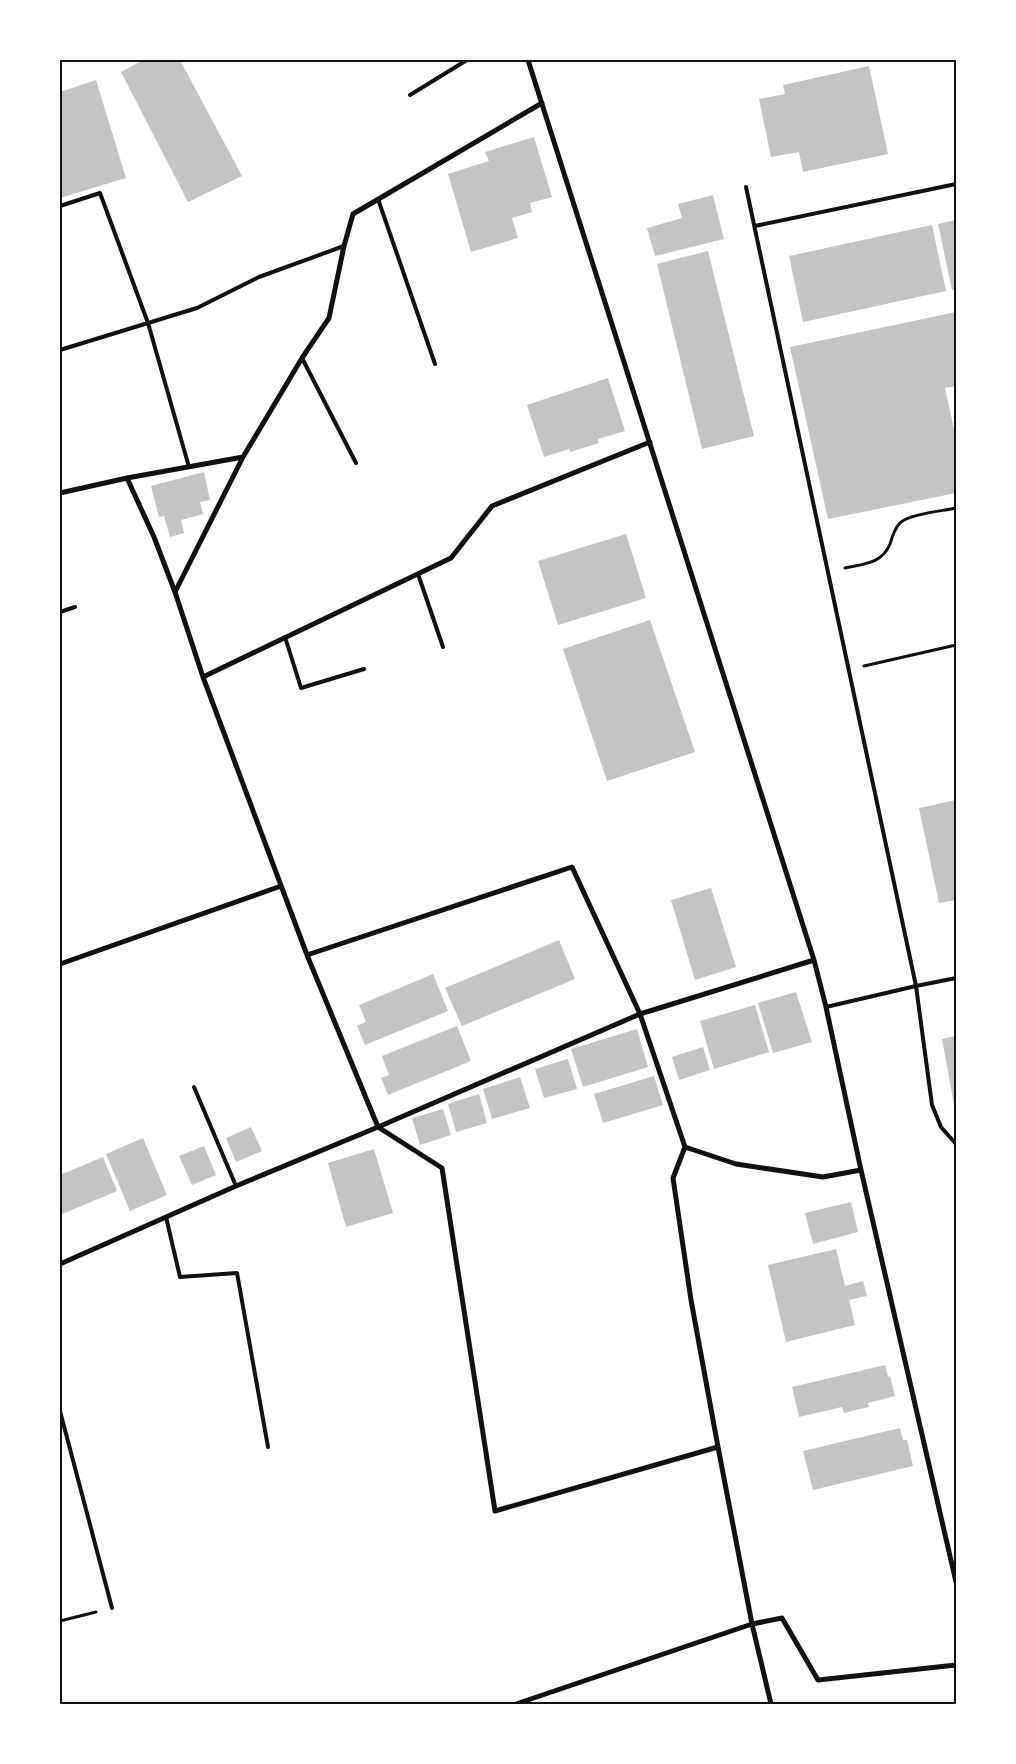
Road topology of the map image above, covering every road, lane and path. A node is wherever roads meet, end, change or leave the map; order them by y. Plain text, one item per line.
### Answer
1 (466, 60) edge
2 (528, 60) edge
3 (410, 95) dead end
4 (542, 103) junction
5 (956, 184) edge
6 (746, 187) dead end
7 (378, 199) junction
8 (60, 206) edge
9 (755, 226) junction
10 (344, 246) junction
11 (148, 323) junction
12 (60, 350) edge
13 (302, 358) junction
14 (435, 364) dead end
15 (650, 442) junction
16 (243, 457) junction
17 (356, 463) dead end
18 (189, 467) junction
19 (127, 478) junction
20 (60, 493) edge
21 (956, 508) edge
22 (828, 572) junction
23 (418, 574) junction
24 (176, 592) junction
25 (75, 607) dead end
26 (60, 612) edge
27 (285, 638) junction
28 (956, 645) edge
29 (443, 647) dead end
30 (364, 669) dead end
31 (848, 669) junction
32 (204, 677) junction
33 (281, 886) junction
34 (306, 955) junction
35 (814, 960) junction
36 (60, 964) edge
37 (956, 978) edge
38 (916, 986) junction
39 (826, 1007) junction
40 (640, 1014) junction
41 (194, 1087) dead end
42 (378, 1127) junction
43 (956, 1144) edge
44 (685, 1147) junction
45 (861, 1170) junction
46 (236, 1186) junction
47 (166, 1217) junction
48 (60, 1264) edge
49 (60, 1411) edge
50 (268, 1447) dead end
51 (718, 1447) junction
52 (956, 1582) edge
53 (112, 1608) joint
54 (60, 1621) edge
55 (752, 1624) junction
56 (956, 1665) edge
57 (516, 1704) edge
58 (771, 1704) edge

1 - 3 lane
2 - 4 street
4 - 7 street
4 - 15 street
5 - 9 lane
6 - 9 lane
7 - 10 street
7 - 14 lane
8 - 11 lane
9 - 22 lane
10 - 11 lane
10 - 13 street
11 - 12 lane
11 - 18 lane
13 - 16 street
13 - 17 lane
15 - 23 street
15 - 35 street
16 - 18 street
16 - 24 street
18 - 19 street
19 - 20 street
19 - 24 street
21 - 22 path
22 - 31 lane
23 - 27 street
23 - 29 lane
24 - 32 street
25 - 26 lane
27 - 30 lane
27 - 32 street
28 - 31 path
31 - 38 lane
32 - 33 street
33 - 34 street
33 - 36 street
34 - 40 street
34 - 42 street
35 - 39 street
35 - 40 street
37 - 38 lane
38 - 39 lane
38 - 43 lane
39 - 45 street
40 - 42 street
40 - 44 street
41 - 46 lane
42 - 46 street
42 - 51 street
44 - 45 street
44 - 51 street
45 - 52 street
46 - 47 street
47 - 48 street
47 - 50 lane
49 - 53 lane
51 - 55 street
53 - 54 path
55 - 56 street
55 - 57 street
55 - 58 street

